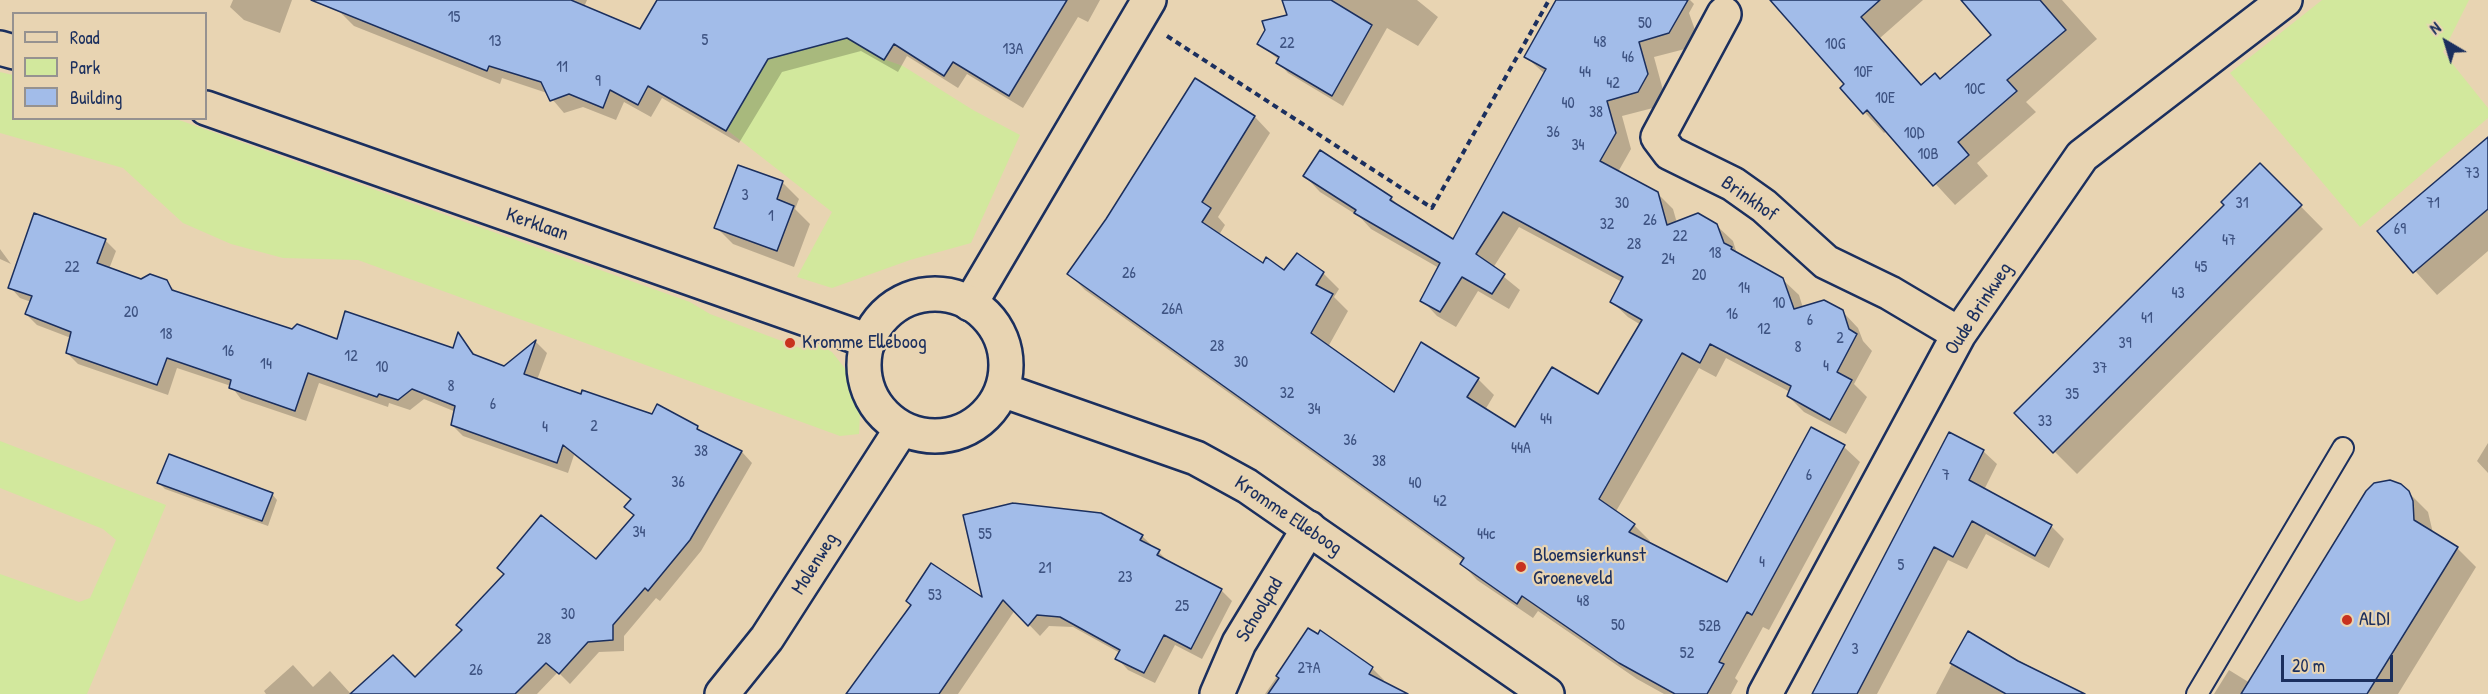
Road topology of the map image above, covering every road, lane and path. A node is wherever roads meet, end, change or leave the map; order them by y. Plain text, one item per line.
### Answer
1 (1549, 0) edge
2 (2285, 0) edge
3 (1144, 9) edge
4 (1724, 14) dead end
5 (207, 108) edge
6 (970, 304) junction
7 (1959, 334) junction
8 (869, 341) junction
9 (1002, 390) junction
10 (902, 428) junction
11 (2343, 448) dead end
12 (1309, 528) junction
13 (722, 694) edge
14 (1217, 694) edge
15 (1548, 694) edge
16 (1765, 694) edge
17 (2196, 694) edge

1 - 3 path
2 - 7 street, Oude Brinkweg
3 - 6 street
4 - 7 street, Brinkhof
5 - 8 street, Kerklaan
6 - 8 street
6 - 9 street
7 - 16 street, Oude Brinkweg
8 - 10 street
9 - 10 street
9 - 12 street, Kromme Elleboog
10 - 13 street, Molenweg
11 - 17 lane
12 - 14 street, Schoolpad
12 - 15 street, Kromme Elleboog

